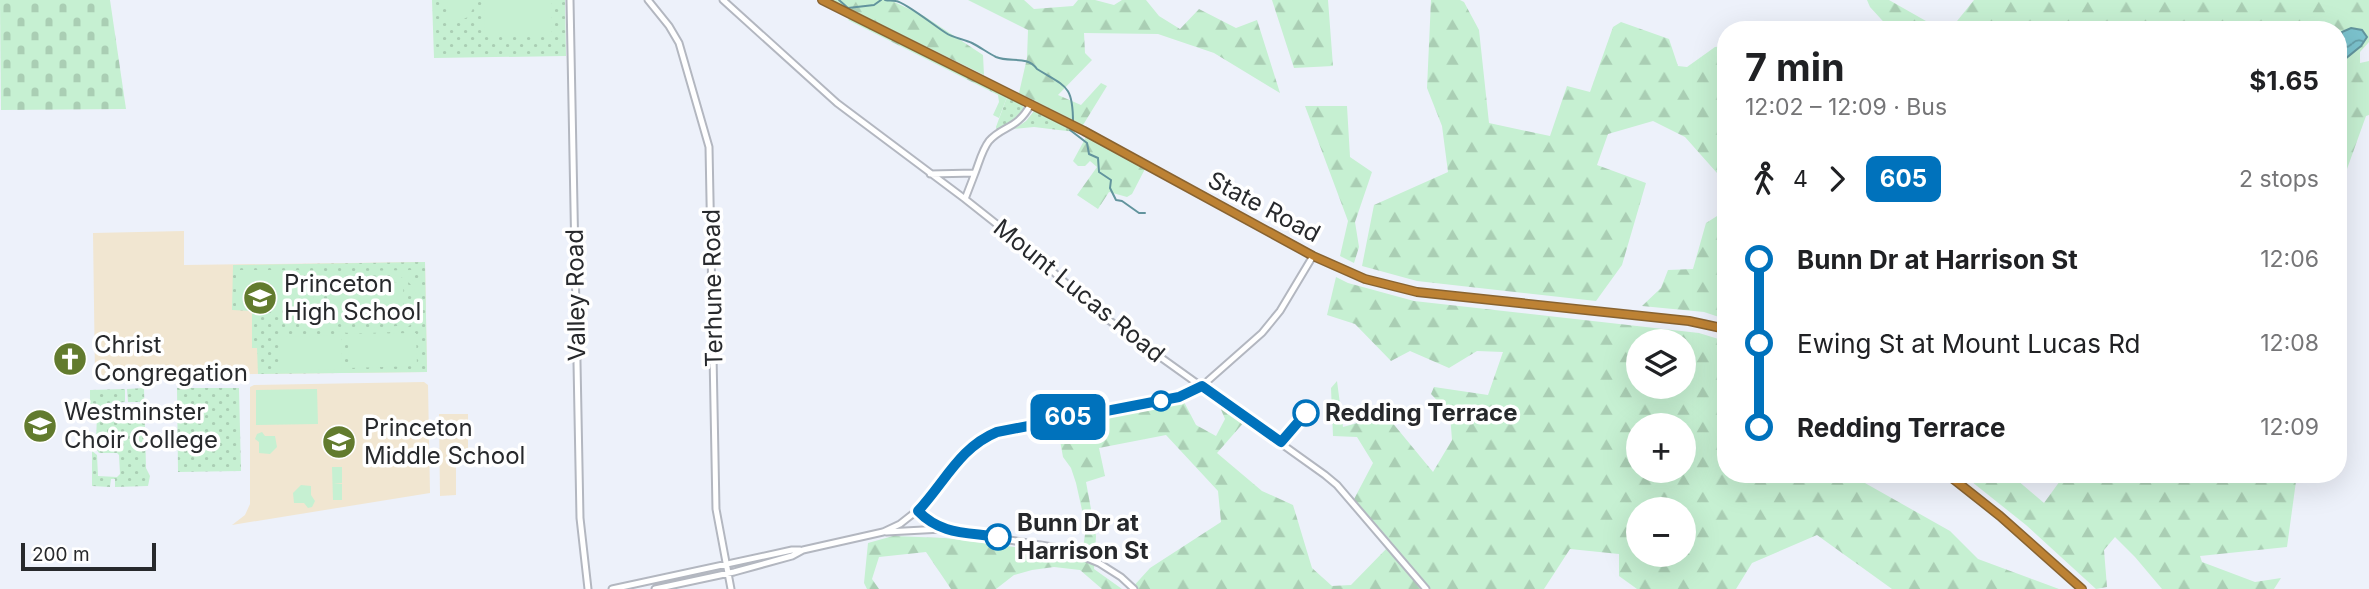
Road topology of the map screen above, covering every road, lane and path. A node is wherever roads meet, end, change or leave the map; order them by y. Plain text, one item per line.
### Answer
1 (570, 0) edge
2 (648, 0) edge
3 (723, 0) edge
4 (822, 0) edge
5 (1031, 104) junction
6 (975, 173) junction
7 (930, 174) junction
8 (965, 198) junction
9 (1314, 256) junction
10 (1717, 327) edge
11 (1202, 386) junction
12 (1958, 483) edge
13 (918, 511) junction
14 (942, 529) junction
15 (883, 532) junction
16 (803, 550) junction
17 (726, 564) junction
18 (727, 573) junction
19 (588, 589) edge
20 (612, 589) edge
21 (655, 589) edge
22 (731, 589) edge
23 (1134, 589) edge
24 (1426, 589) edge
25 (2082, 589) edge

1 - 19 street, Valley Road
2 - 17 street, Terhune Road
3 - 7 street, Mount Lucas Road
4 - 5 highway, State Road
5 - 6 street
5 - 9 highway, State Road
6 - 7 street
6 - 8 street
7 - 8 street, Mount Lucas Road
8 - 11 street, Mount Lucas Road
9 - 10 highway, State Road
9 - 11 street
11 - 13 street
11 - 24 street, Mount Lucas Road
12 - 25 highway
13 - 14 street
13 - 15 street
14 - 15 street
14 - 23 street
15 - 16 street
16 - 17 street
16 - 18 street
17 - 18 street, Terhune Road
17 - 20 street
18 - 21 street
18 - 22 street, Terhune Road

